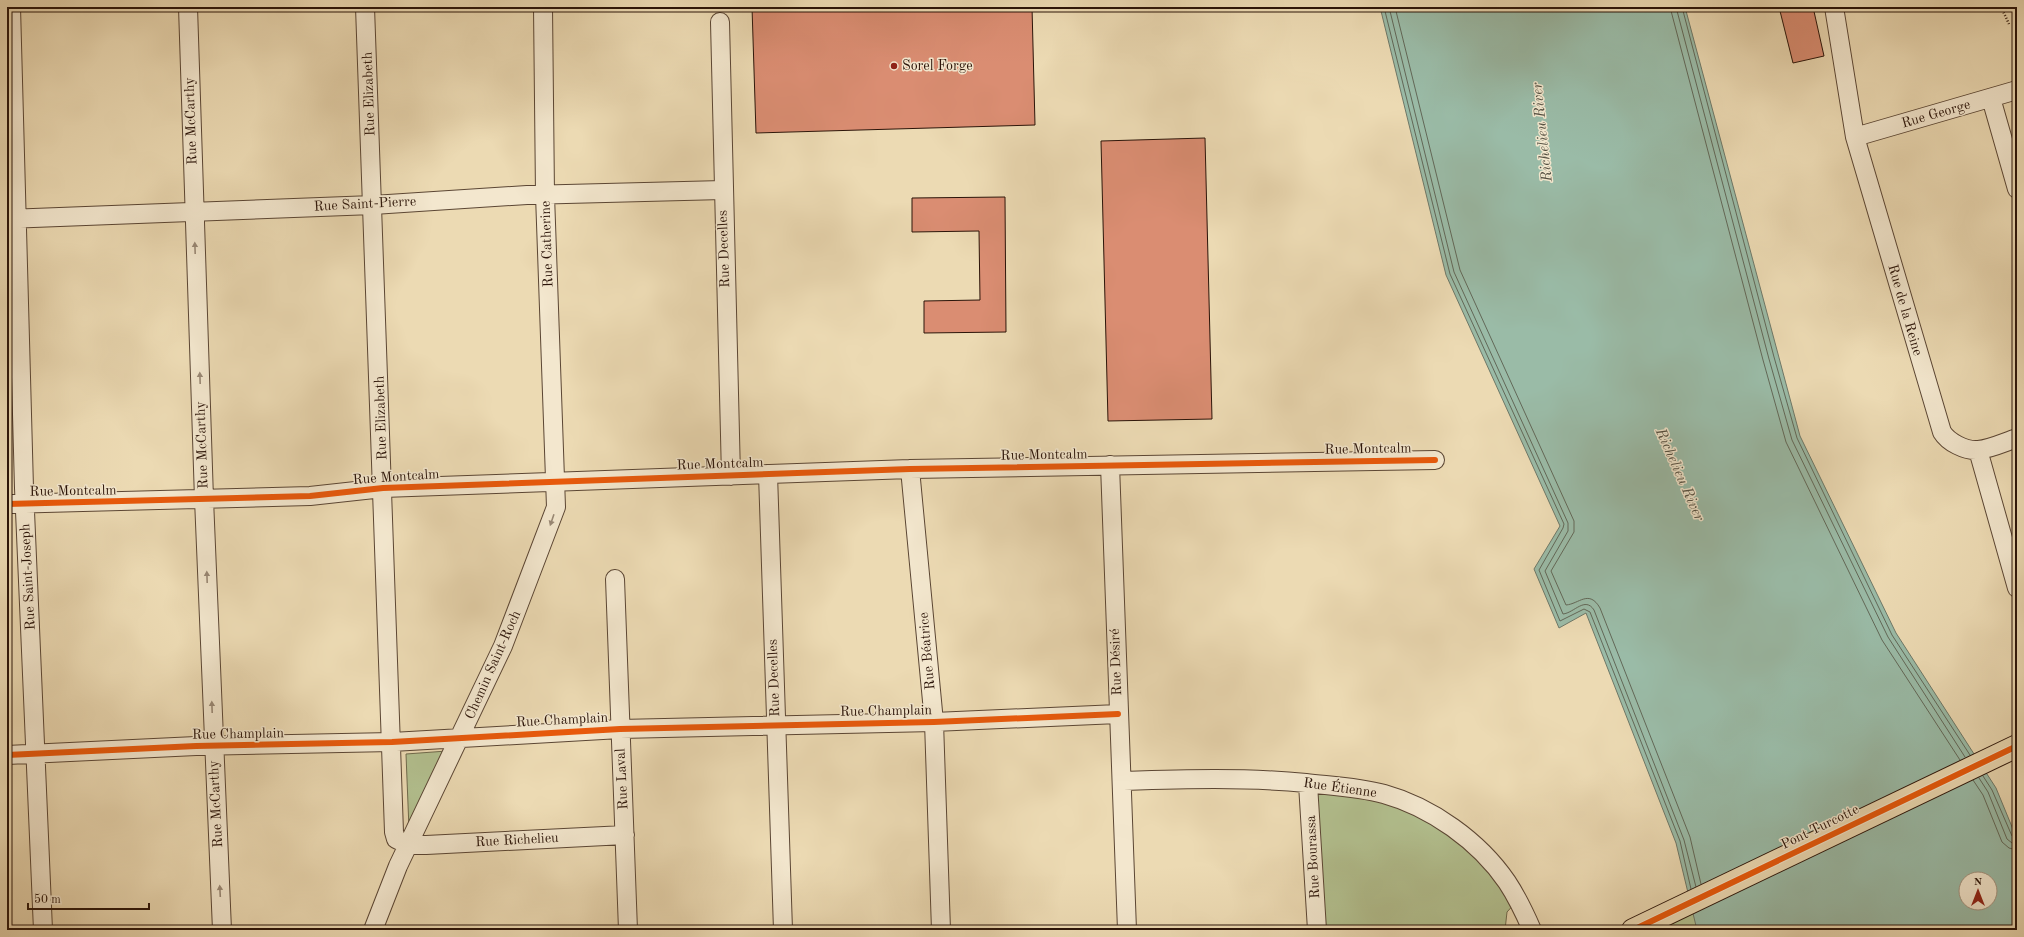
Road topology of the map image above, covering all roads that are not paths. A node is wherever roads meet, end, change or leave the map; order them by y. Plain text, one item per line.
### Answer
1 (11, 7) edge
2 (188, 7) edge
3 (365, 7) edge
4 (543, 7) edge
5 (1834, 7) edge
6 (720, 22) dead end
7 (2017, 90) edge
8 (1991, 98) junction
9 (1855, 137) junction
10 (2017, 189) edge
11 (723, 190) junction
12 (546, 195) junction
13 (373, 205) junction
14 (194, 212) junction
15 (12, 219) edge
16 (2017, 438) edge
17 (1978, 450) junction
18 (1435, 460) dead end
19 (1110, 465) junction
20 (910, 469) junction
21 (768, 474) junction
22 (730, 476) junction
23 (557, 482) junction
24 (383, 488) junction
25 (204, 500) junction
26 (7, 504) edge
27 (25, 504) junction
28 (615, 579) dead end
29 (2017, 588) edge
30 (1118, 714) junction
31 (934, 722) junction
32 (776, 726) junction
33 (620, 729) junction
34 (460, 738) junction
35 (392, 742) junction
36 (213, 746) junction
37 (2017, 746) edge
38 (36, 754) junction
39 (7, 755) edge
40 (1122, 781) junction
41 (1308, 784) junction
42 (625, 835) junction
43 (408, 845) junction
44 (44, 930) edge
45 (222, 930) edge
46 (373, 930) edge
47 (628, 930) edge
48 (783, 930) edge
49 (941, 930) edge
50 (1127, 930) edge
51 (1317, 930) edge
52 (1532, 930) edge
53 (1633, 930) edge

1 - 15 street, Rue Saint-Joseph
2 - 14 street, Rue McCarthy
3 - 13 street, Rue Elizabeth
4 - 12 street, Rue Catherine
5 - 9 street, Rue de la Reine
6 - 11 street, Rue Decelles
7 - 8 street, Rue George
8 - 9 street, Rue George
8 - 10 street
9 - 17 street, Rue de la Reine
11 - 12 street, Rue Saint-Pierre
11 - 22 street, Rue Decelles
12 - 13 street, Rue Saint-Pierre
12 - 23 street, Rue Catherine
13 - 14 street, Rue Saint-Pierre
13 - 24 street, Rue Elizabeth
14 - 15 street, Rue Saint-Pierre
25 -> 14 street, Rue McCarthy
15 - 27 street, Rue Saint-Joseph
16 - 17 street
17 - 29 street
18 - 19 street, Rue Montcalm
19 - 20 street, Rue Montcalm
19 - 30 street, Rue Désiré
20 - 21 street, Rue Montcalm
20 - 31 street, Rue Béatrice
21 - 22 street, Rue Montcalm
21 - 32 street, Rue Decelles
22 - 23 street, Rue Montcalm
23 - 24 street, Rue Montcalm
23 -> 34 street, Chemin Saint-Roch
24 - 25 street, Rue Montcalm
24 - 35 street, Rue Elizabeth
25 - 27 street, Rue Montcalm
36 -> 25 street, Rue McCarthy
26 - 27 street, Rue Montcalm
27 - 38 street, Rue Saint-Joseph
28 - 33 street, Rue Laval
30 - 31 street, Rue Champlain
30 - 40 street, Rue Désiré
31 - 32 street, Rue Champlain
31 - 49 street, Rue Béatrice
32 - 33 street, Rue Champlain
32 - 48 street, Rue Decelles
33 - 34 street, Rue Champlain
33 - 42 street, Rue Laval
34 - 35 street, Rue Champlain
34 - 43 street, Chemin Saint-Roch
35 - 36 street, Rue Champlain
35 - 43 street, Rue Elizabeth
36 - 38 street, Rue Champlain
45 -> 36 street, Rue McCarthy
37 - 53 main road, Pont Turcotte
38 - 39 street, Rue Champlain
38 - 44 street, Rue Saint-Joseph
40 - 41 street, Rue Étienne
40 - 50 street, Rue Désiré
41 - 51 street, Rue Bourassa
41 - 52 street, Rue Étienne
42 - 43 street, Rue Richelieu
42 - 47 street, Rue Laval
43 - 46 street, Chemin Saint-Roch

